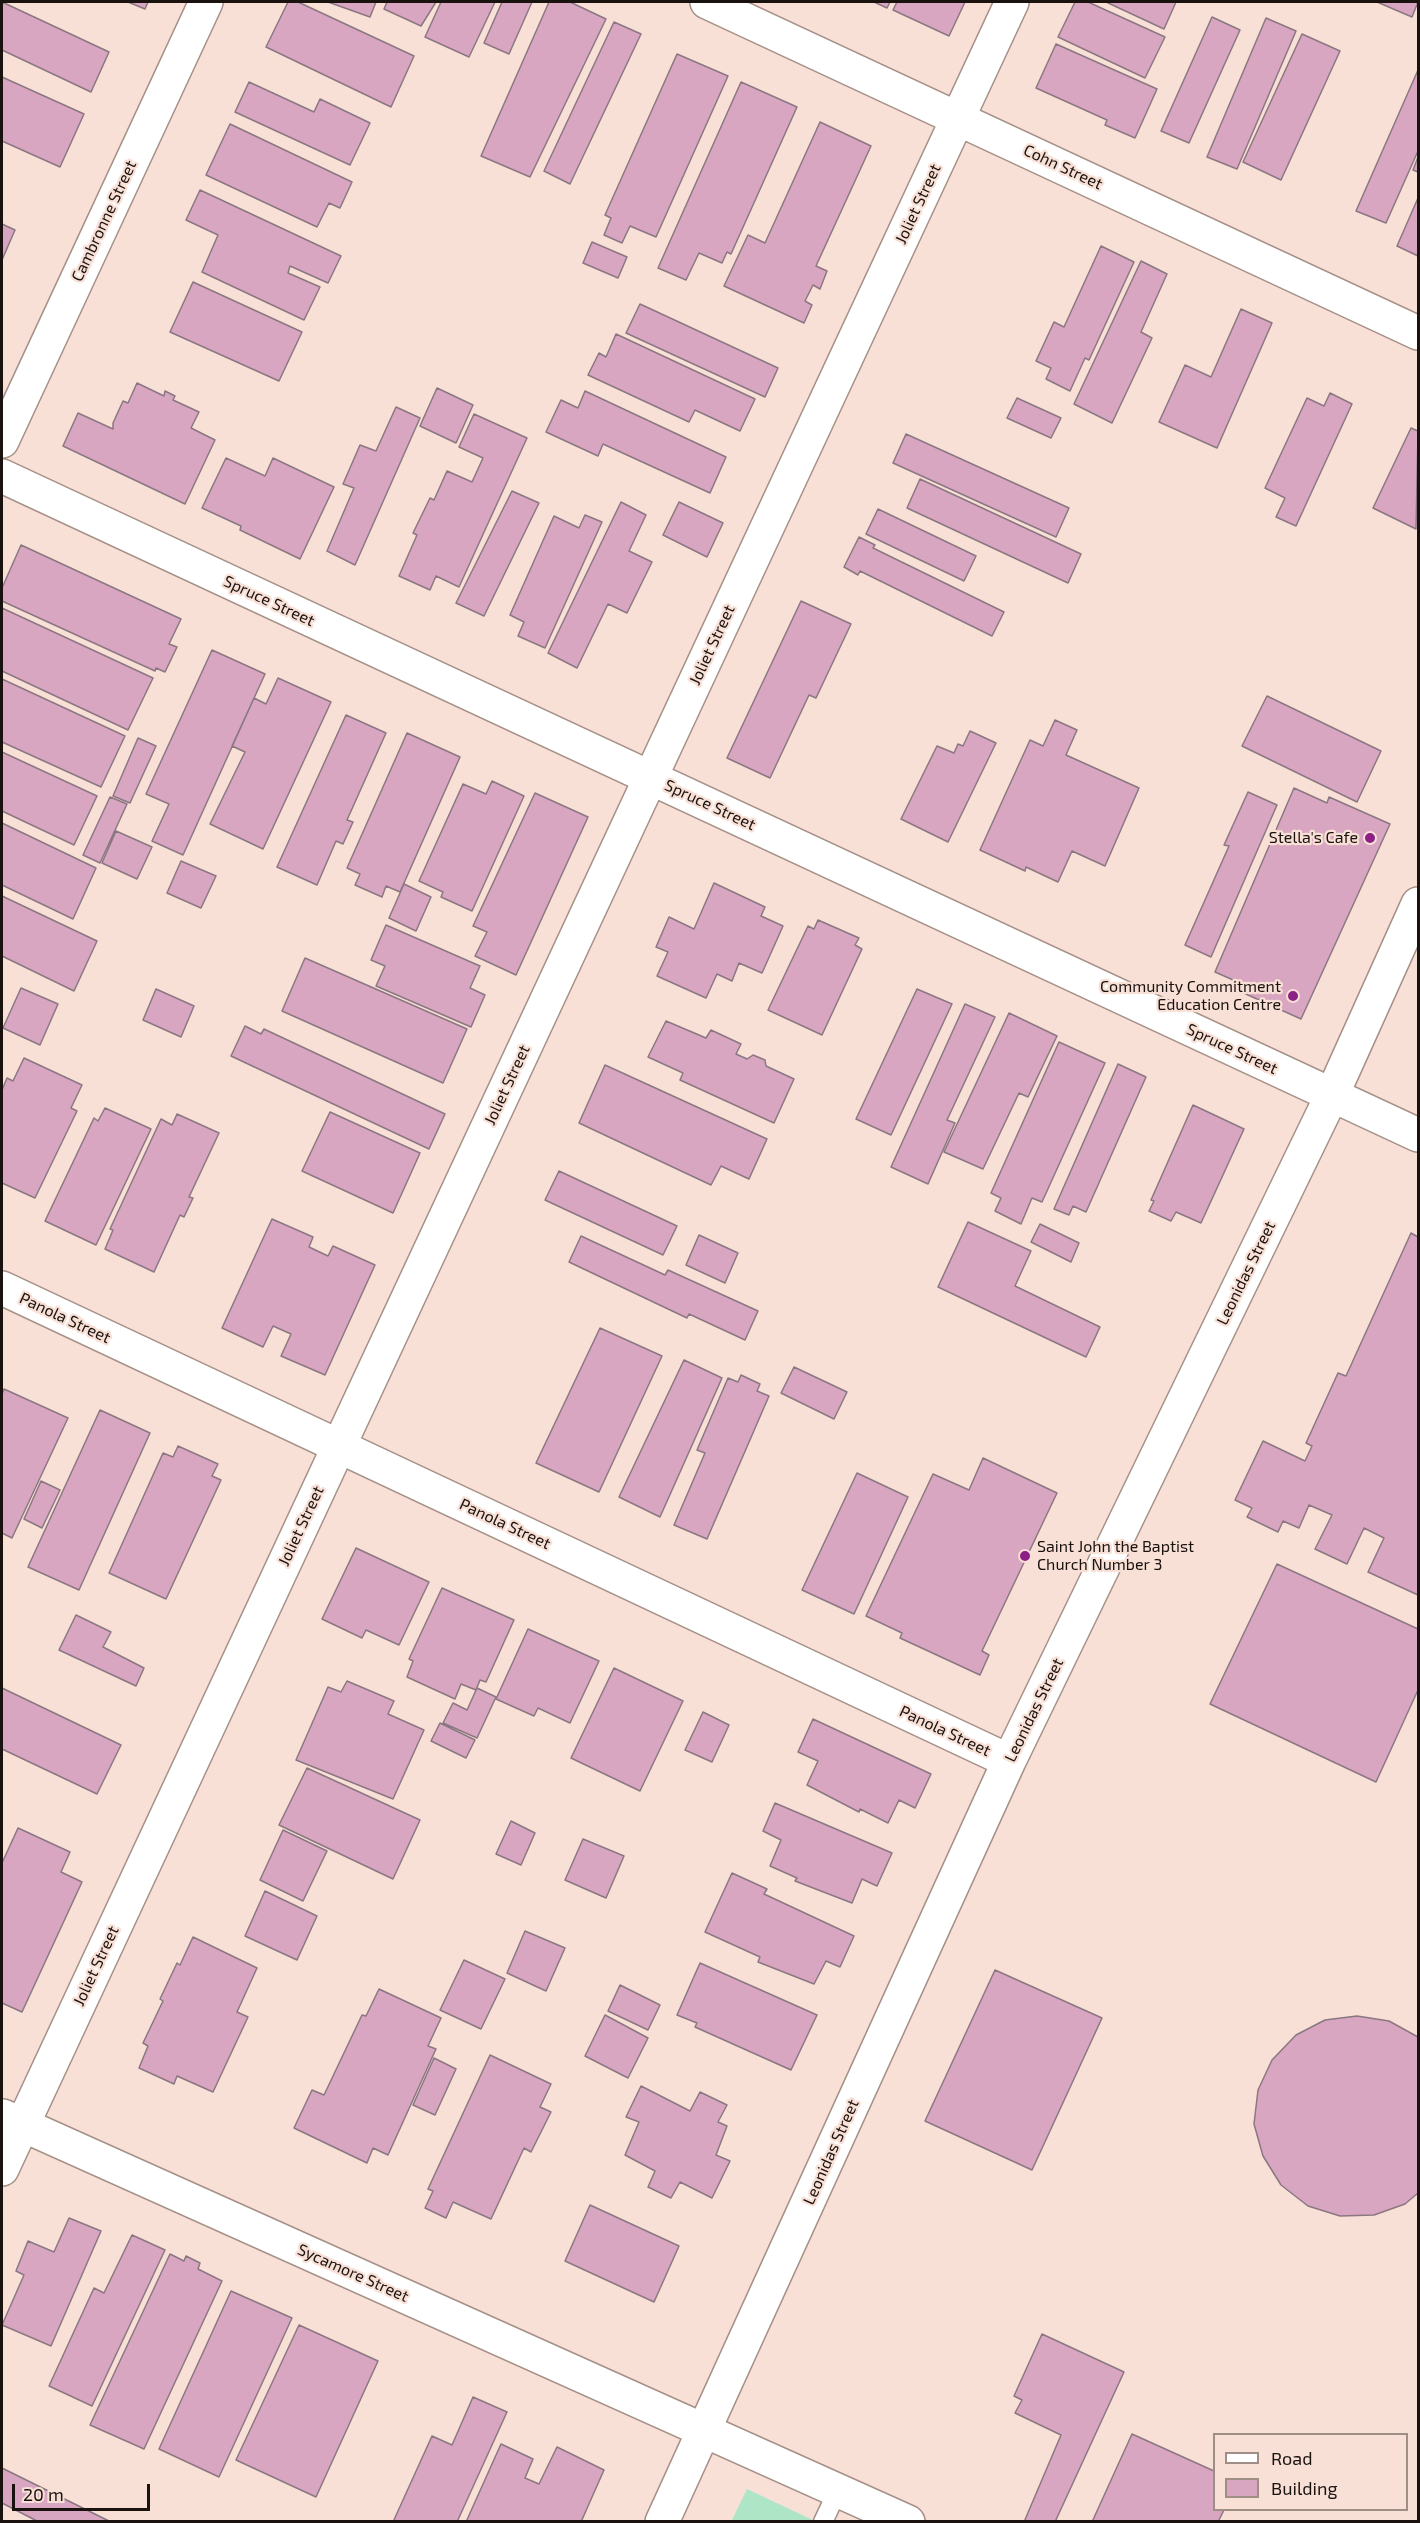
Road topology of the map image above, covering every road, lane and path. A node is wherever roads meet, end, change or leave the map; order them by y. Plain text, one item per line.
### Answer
1 (206, 2) edge
2 (707, 2) edge
3 (1012, 2) edge
4 (958, 118) junction
5 (1419, 333) edge
6 (2, 441) edge
7 (2, 476) edge
8 (650, 778) junction
9 (1419, 904) edge
10 (1332, 1095) junction
11 (1419, 1135) edge
12 (2, 1288) edge
13 (339, 1446) junction
14 (1009, 1761) junction
15 (12, 2120) edge
16 (2, 2169) edge
17 (704, 2430) junction
18 (838, 2490) junction
19 (662, 2522) edge
20 (823, 2522) edge
21 (908, 2522) edge

1 - 6 street, Cambronne Street
2 - 4 street, Cohn Street
3 - 4 street, Joliet Street
4 - 5 street, Cohn Street
4 - 8 street, Joliet Street
7 - 8 street, Spruce Street
8 - 10 street, Spruce Street
8 - 13 street, Joliet Street
9 - 10 street, Leonidas Street
10 - 11 street, Spruce Street
10 - 14 street, Leonidas Street
12 - 13 street, Panola Street
13 - 14 street, Panola Street
13 - 15 street, Joliet Street
14 - 17 street, Leonidas Street
15 - 16 street, Joliet Street
15 - 17 street, Sycamore Street
17 - 18 street, Sycamore Street
17 - 19 street, Leonidas Street
18 - 20 lane
18 - 21 street, Sycamore Street

